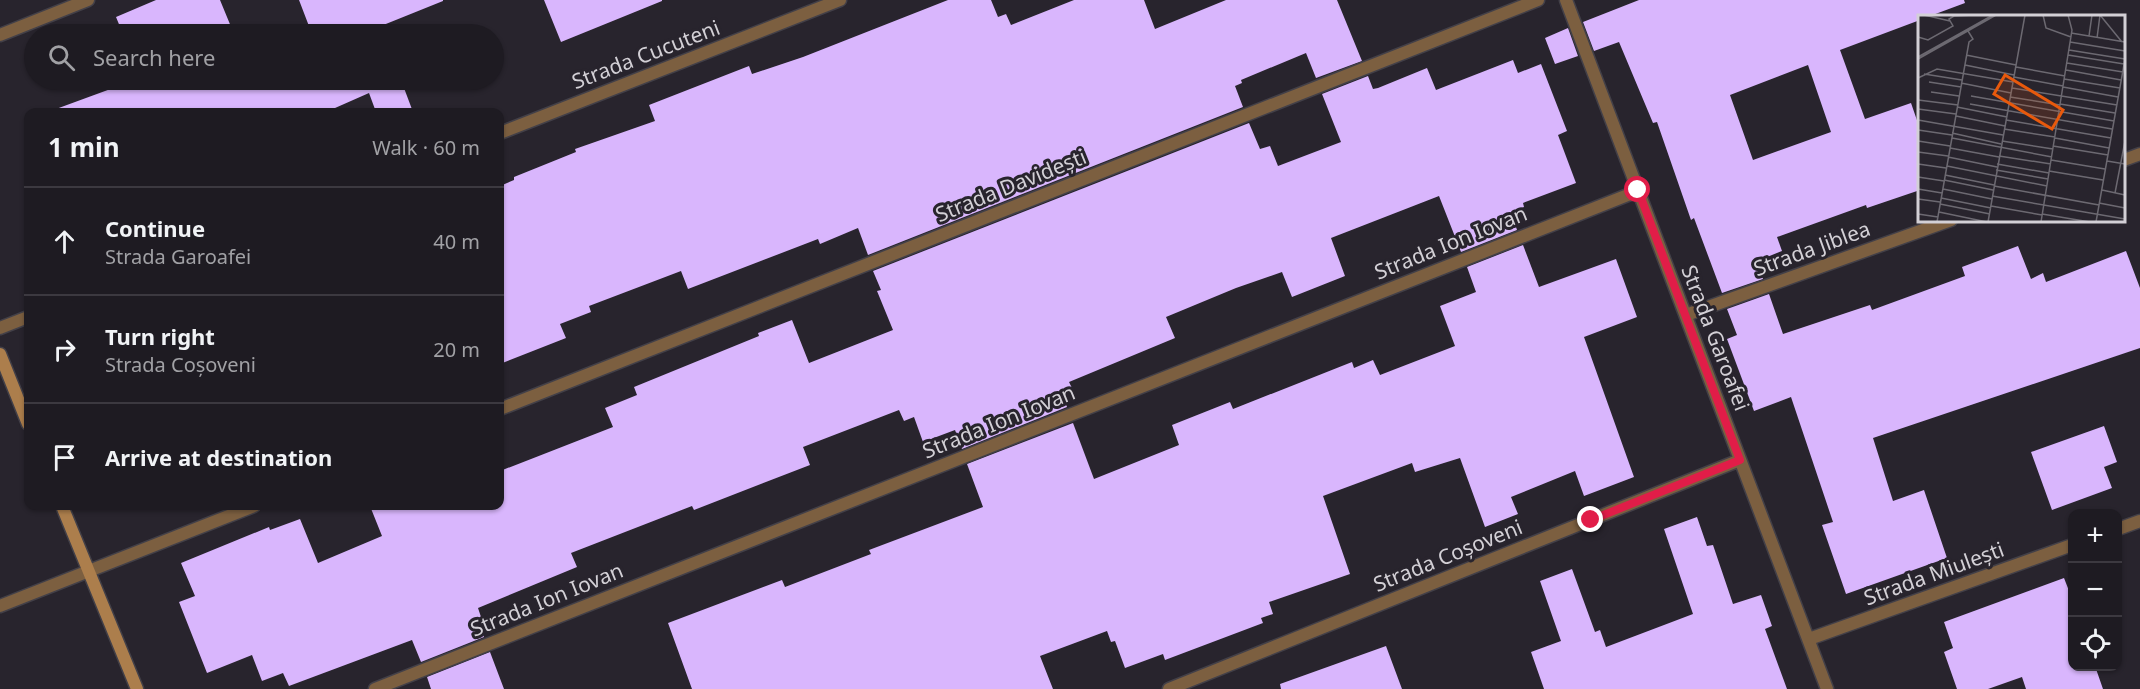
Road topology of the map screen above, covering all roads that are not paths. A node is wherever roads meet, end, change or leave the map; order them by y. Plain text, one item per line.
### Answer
1 (88, 0) edge
2 (840, 0) edge
3 (1538, 0) edge
4 (1566, 0) edge
5 (26, 24) edge
6 (24, 25) edge
7 (0, 34) edge
8 (504, 131) edge
9 (2140, 154) edge
10 (2125, 160) edge
11 (1638, 190) junction
12 (1945, 222) edge
13 (1686, 315) junction
14 (24, 319) edge
15 (0, 328) edge
16 (0, 354) edge
17 (504, 407) edge
18 (24, 414) edge
19 (1740, 460) junction
20 (64, 510) edge
21 (244, 510) edge
22 (2140, 521) edge
23 (2122, 528) edge
24 (2068, 547) edge
25 (89, 571) junction
26 (0, 606) edge
27 (1809, 639) junction
28 (137, 689) edge
29 (375, 689) edge
30 (1169, 689) edge
31 (1827, 689) edge

1 - 5 street
2 - 8 street, Strada Cucuteni
3 - 17 street, Strada Davidești
4 - 11 street, Strada Garoafei
6 - 7 street
9 - 10 street
11 - 13 street, Strada Garoafei
11 - 29 street, Strada Ion Iovan
12 - 13 street, Strada Jiblea
13 - 19 street, Strada Garoafei
14 - 15 street
16 - 18 street
19 - 27 street, Strada Garoafei
19 - 30 street, Strada Coșoveni
20 - 25 street
21 - 25 street
22 - 23 street
24 - 27 street, Strada Miulești
25 - 26 street
25 - 28 street
27 - 31 street, Strada Garoafei

